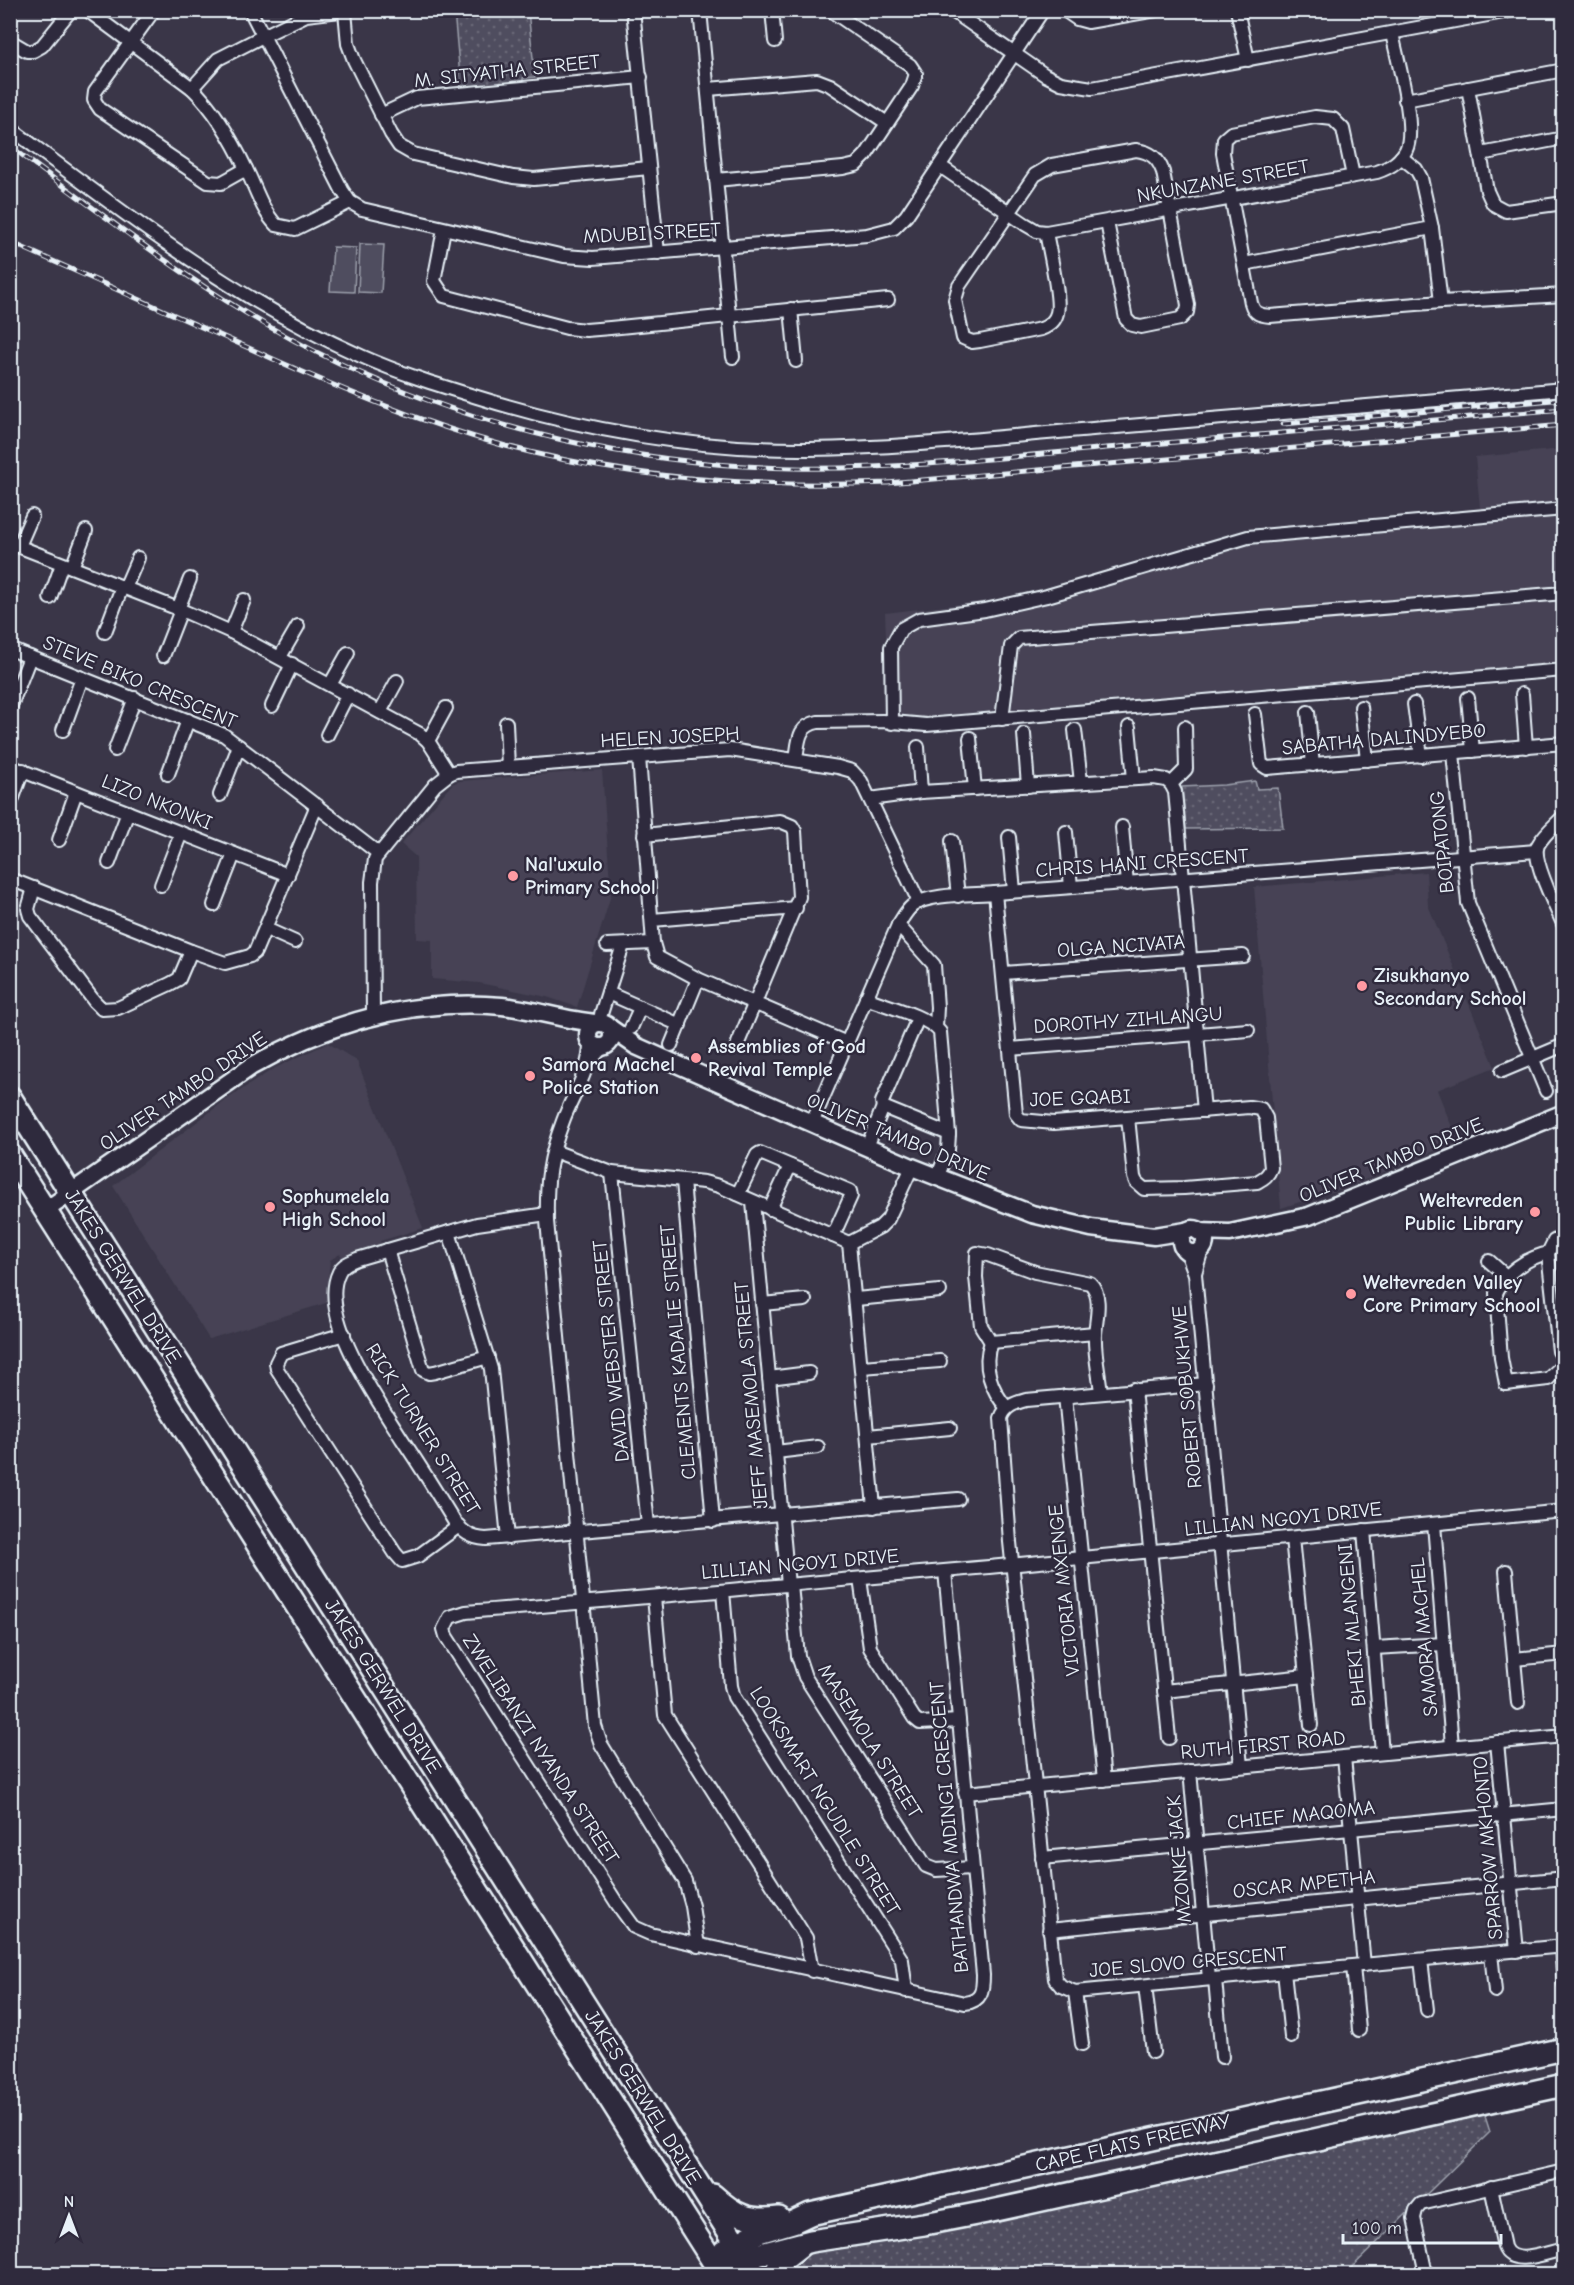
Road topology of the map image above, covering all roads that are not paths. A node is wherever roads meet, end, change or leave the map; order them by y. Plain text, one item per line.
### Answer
1 (71, 10) edge
2 (87, 10) edge
3 (154, 10) edge
4 (250, 10) edge
5 (633, 10) edge
6 (700, 10) edge
7 (772, 10) edge
8 (830, 10) edge
9 (951, 10) edge
10 (1043, 10) edge
11 (1064, 10) edge
12 (1156, 10) edge
13 (1238, 10) edge
14 (1515, 10) edge
15 (347, 11) edge
16 (1392, 33) junction
17 (263, 36) junction
18 (10, 41) edge
19 (775, 41) dead end
20 (130, 44) junction
21 (1014, 54) junction
22 (1248, 60) junction
23 (1563, 70) edge
24 (641, 77) junction
25 (192, 88) junction
26 (1468, 88) junction
27 (708, 89) junction
28 (1405, 100) junction
29 (381, 115) junction
30 (887, 123) junction
31 (10, 128) edge
32 (1563, 138) edge
33 (1481, 154) junction
34 (1401, 157) junction
35 (940, 166) junction
36 (649, 168) junction
37 (246, 169) junction
38 (1353, 176) junction
39 (716, 180) junction
40 (1232, 198) junction
41 (350, 202) junction
42 (1563, 203) edge
43 (1170, 210) junction
44 (1009, 213) junction
45 (1107, 222) junction
46 (1432, 228) junction
47 (444, 229) junction
48 (1046, 232) junction
49 (722, 248) junction
50 (658, 254) junction
51 (1244, 264) junction
52 (1563, 295) edge
53 (888, 300) dead end
54 (1441, 302) junction
55 (791, 309) junction
56 (728, 315) junction
57 (733, 357) dead end
58 (796, 361) dead end
59 (1563, 389) edge
60 (1563, 508) edge
61 (32, 516) dead end
62 (86, 531) dead end
63 (15, 544) edge
64 (138, 558) dead end
65 (67, 565) junction
66 (190, 579) dead end
67 (123, 588) junction
68 (1563, 593) edge
69 (50, 598) dead end
70 (244, 600) dead end
71 (179, 609) junction
72 (298, 626) dead end
73 (105, 632) dead end
74 (231, 632) junction
75 (10, 649) edge
76 (348, 653) dead end
77 (163, 656) dead end
78 (30, 657) junction
79 (280, 657) junction
80 (292, 664) junction
81 (1563, 670) edge
82 (82, 678) junction
83 (397, 681) dead end
84 (330, 685) junction
85 (348, 694) junction
86 (1522, 694) dead end
87 (135, 698) junction
88 (1468, 698) dead end
89 (1414, 704) dead end
90 (272, 706) dead end
91 (1361, 707) dead end
92 (10, 708) edge
93 (446, 708) dead end
94 (380, 712) junction
95 (1308, 712) dead end
96 (1255, 714) dead end
97 (1002, 719) junction
98 (188, 720) junction
99 (506, 723) dead end
100 (892, 723) junction
101 (1129, 727) dead end
102 (1185, 728) dead end
103 (63, 730) dead end
104 (1075, 730) dead end
105 (1024, 734) dead end
106 (327, 735) dead end
107 (970, 738) dead end
108 (428, 741) junction
109 (1563, 743) edge
110 (239, 747) junction
111 (918, 747) dead end
112 (1526, 747) junction
113 (115, 750) dead end
114 (1473, 751) junction
115 (1453, 753) junction
116 (1421, 756) junction
117 (639, 758) junction
118 (796, 759) junction
119 (1367, 760) junction
120 (1313, 765) junction
121 (10, 766) edge
122 (508, 767) junction
123 (23, 770) junction
124 (168, 774) dead end
125 (449, 774) junction
126 (1134, 780) junction
127 (1081, 782) junction
128 (1171, 784) junction
129 (1028, 786) junction
130 (975, 789) junction
131 (76, 792) junction
132 (921, 792) junction
133 (220, 795) dead end
134 (870, 799) junction
135 (317, 805) junction
136 (10, 806) edge
137 (128, 812) junction
138 (1563, 816) edge
139 (1122, 827) dead end
140 (1066, 832) dead end
141 (181, 833) junction
142 (644, 835) junction
143 (1009, 837) dead end
144 (59, 840) dead end
145 (952, 841) dead end
146 (1536, 851) junction
147 (378, 853) junction
148 (234, 854) junction
149 (1463, 858) junction
150 (109, 863) dead end
151 (288, 875) junction
152 (10, 879) edge
153 (1184, 880) junction
154 (1127, 884) junction
155 (161, 885) dead end
156 (1071, 887) junction
157 (34, 888) junction
158 (1014, 891) junction
159 (995, 893) junction
160 (958, 896) junction
161 (919, 902) junction
162 (214, 905) dead end
163 (796, 908) junction
164 (1562, 918) edge
165 (652, 920) junction
166 (898, 925) junction
167 (266, 929) junction
168 (295, 942) dead end
169 (653, 943) junction
170 (606, 945) dead end
171 (623, 945) junction
172 (190, 951) junction
173 (1243, 956) dead end
174 (1191, 961) junction
175 (1003, 973) junction
176 (698, 979) junction
177 (608, 993) junction
178 (866, 998) junction
179 (755, 1003) junction
180 (640, 1008) junction
181 (373, 1016) junction
182 (918, 1018) junction
183 (680, 1025) junction
184 (936, 1027) junction
185 (631, 1028) dead end
186 (1248, 1030) dead end
187 (599, 1034) junction
188 (1197, 1035) junction
189 (738, 1043) dead end
190 (847, 1043) junction
191 (671, 1045) dead end
192 (1563, 1045) edge
193 (1010, 1049) junction
194 (1533, 1058) junction
195 (1502, 1071) dead end
196 (1546, 1091) dead end
197 (10, 1097) edge
198 (883, 1107) junction
199 (1204, 1111) junction
200 (1563, 1113) edge
201 (1128, 1117) junction
202 (812, 1123) junction
203 (949, 1134) junction
204 (867, 1147) junction
205 (554, 1151) junction
206 (10, 1155) edge
207 (790, 1166) junction
208 (912, 1167) junction
209 (612, 1173) junction
210 (937, 1178) junction
211 (683, 1180) junction
212 (71, 1192) junction
213 (738, 1194) junction
214 (753, 1202) junction
215 (770, 1209) junction
216 (46, 1210) junction
217 (547, 1214) junction
218 (449, 1232) junction
219 (833, 1236) junction
220 (1563, 1236) edge
221 (849, 1243) junction
222 (1194, 1243) junction
223 (387, 1250) junction
224 (1548, 1253) junction
225 (1489, 1261) dead end
226 (1507, 1277) junction
227 (940, 1291) dead end
228 (856, 1299) junction
229 (805, 1300) dead end
230 (762, 1304) junction
231 (1095, 1333) junction
232 (344, 1334) junction
233 (991, 1342) junction
234 (488, 1357) junction
235 (1563, 1359) edge
236 (940, 1360) dead end
237 (1563, 1364) edge
238 (862, 1367) junction
239 (809, 1373) dead end
240 (769, 1378) junction
241 (1206, 1384) junction
242 (1134, 1389) junction
243 (1101, 1392) junction
244 (1065, 1396) junction
245 (1007, 1408) junction
246 (950, 1428) dead end
247 (868, 1436) junction
248 (818, 1447) dead end
249 (776, 1452) junction
250 (958, 1499) dead end
251 (874, 1507) junction
252 (1563, 1511) edge
253 (782, 1515) junction
254 (713, 1521) junction
255 (1434, 1524) junction
256 (648, 1525) junction
257 (459, 1526) junction
258 (1364, 1530) junction
259 (578, 1532) junction
260 (508, 1538) junction
261 (1292, 1538) junction
262 (1220, 1545) junction
263 (1150, 1552) junction
264 (1080, 1558) junction
265 (1013, 1565) junction
266 (945, 1571) junction
267 (1506, 1571) dead end
268 (861, 1579) junction
269 (790, 1585) junction
270 (723, 1591) junction
271 (654, 1597) junction
272 (584, 1603) junction
273 (1444, 1644) junction
274 (1374, 1648) junction
275 (1563, 1654) edge
276 (1514, 1659) junction
277 (1306, 1676) junction
278 (1235, 1684) junction
279 (1164, 1691) junction
280 (1518, 1702) dead end
281 (959, 1721) junction
282 (1311, 1725) dead end
283 (1563, 1736) edge
284 (1169, 1738) dead end
285 (1497, 1742) junction
286 (1452, 1746) junction
287 (1382, 1753) junction
288 (1344, 1756) junction
289 (1241, 1766) junction
290 (1190, 1771) junction
291 (1104, 1780) junction
292 (1035, 1787) junction
293 (965, 1793) junction
294 (1563, 1809) edge
295 (1504, 1815) junction
296 (1351, 1829) junction
297 (1197, 1844) junction
298 (1042, 1858) junction
299 (972, 1868) junction
300 (1563, 1878) edge
301 (1510, 1884) junction
302 (1357, 1898) junction
303 (1203, 1914) junction
304 (1049, 1930) junction
305 (698, 1946) junction
306 (1562, 1947) edge
307 (1517, 1951) junction
308 (1491, 1953) junction
309 (1421, 1960) junction
310 (1358, 1966) junction
311 (812, 1971) junction
312 (1284, 1972) junction
313 (1212, 1979) junction
314 (1563, 1983) edge
315 (1145, 1986) junction
316 (906, 1991) junction
317 (1495, 1991) dead end
318 (1075, 1992) junction
319 (1428, 2010) dead end
320 (1359, 2030) dead end
321 (1291, 2037) dead end
322 (1082, 2044) dead end
323 (1563, 2049) edge
324 (1153, 2052) dead end
325 (1222, 2057) dead end
326 (1563, 2085) edge
327 (1563, 2171) edge
328 (698, 2183) junction
329 (1491, 2187) junction
330 (810, 2214) junction
331 (811, 2241) junction
332 (1563, 2249) edge
333 (746, 2259) edge
334 (718, 2269) edge
335 (775, 2274) edge
336 (1426, 2274) edge

1 - 18 street
2 - 20 street
3 - 20 street
4 - 17 street
5 - 24 street
6 - 27 street
7 - 19 street
8 - 30 street
9 - 21 street
10 - 21 street, MDUBI STREET
11 - 12 street
13 - 22 street
14 - 16 street
15 - 17 street
15 - 29 street
16 - 22 street
16 - 28 street
17 - 25 street
17 - 41 street
20 - 25 street
20 - 37 street
21 - 22 street
21 - 35 street, MDUBI STREET
23 - 26 street
24 - 29 street, M. SITYATHA STREET
24 - 36 street
25 - 37 street
26 - 28 street
26 - 33 street
27 - 30 street
27 - 39 street
28 - 34 street
29 - 36 street
30 - 39 street
31 - 59 street
32 - 33 street
33 - 42 street
34 - 38 street, NKUNZANE STREET
34 - 46 street
35 - 44 street
35 - 49 street, MDUBI STREET
36 - 50 street
37 - 41 street
38 - 40 street, NKUNZANE STREET
38 - 40 street
39 - 49 street
40 - 43 street, NKUNZANE STREET
40 - 51 street
41 - 47 street, MDUBI STREET
43 - 44 street
43 - 45 street, NKUNZANE STREET
43 - 45 street
44 - 48 street
44 - 48 street
45 - 48 street, NKUNZANE STREET
46 - 51 street
46 - 54 street
47 - 50 street, MDUBI STREET
47 - 56 street
49 - 50 street, MDUBI STREET
49 - 56 street
51 - 54 street
52 - 54 street
53 - 55 street
55 - 56 street
55 - 58 street
56 - 57 street
60 - 100 street
61 - 63 street
62 - 65 street
63 - 65 street
64 - 67 street
65 - 67 street
65 - 69 street
66 - 71 street
67 - 71 street
67 - 73 street
68 - 97 street
70 - 74 street
71 - 74 street
71 - 77 street
72 - 79 street
74 - 79 street
75 - 78 street, STEVE BIKO CRESCENT
76 - 84 street
78 - 82 street, STEVE BIKO CRESCENT
78 - 92 street
79 - 80 street
80 - 84 street
80 - 90 street
81 - 97 street
82 - 87 street, STEVE BIKO CRESCENT
82 - 103 street
83 - 94 street
84 - 85 street
85 - 94 street
85 - 106 street
86 - 112 street
87 - 98 street, STEVE BIKO CRESCENT
87 - 113 street
88 - 114 street
89 - 116 street
91 - 119 street
93 - 108 street
94 - 108 street
95 - 120 street
96 - 120 street, SABATHA DALINDYEBO
97 - 100 street
98 - 110 street, STEVE BIKO CRESCENT
98 - 124 street
99 - 122 street
100 - 118 street
101 - 126 street
102 - 128 street
104 - 127 street
105 - 129 street
107 - 130 street
108 - 125 street
109 - 112 street, SABATHA DALINDYEBO
110 - 133 street
110 - 135 street, STEVE BIKO CRESCENT
111 - 132 street
112 - 114 street, SABATHA DALINDYEBO
114 - 115 street, SABATHA DALINDYEBO
115 - 116 street, SABATHA DALINDYEBO
115 - 149 street, BOIPATONG
116 - 119 street, SABATHA DALINDYEBO
117 - 118 street, HELEN JOSEPH
117 - 122 street, HELEN JOSEPH
117 - 142 street
118 - 134 street, HELEN JOSEPH
119 - 120 street, SABATHA DALINDYEBO
121 - 123 street, LIZO NKONKI
122 - 125 street, HELEN JOSEPH
123 - 131 street, LIZO NKONKI
123 - 136 street
125 - 147 street
126 - 127 street
126 - 128 street
127 - 129 street
128 - 153 street
129 - 130 street
130 - 132 street
131 - 137 street, LIZO NKONKI
131 - 144 street
132 - 134 street
134 - 161 street, HELEN JOSEPH
135 - 147 street, STEVE BIKO CRESCENT
135 - 151 street
137 - 141 street, LIZO NKONKI
137 - 150 street
138 - 146 street
139 - 154 street
140 - 156 street
141 - 148 street, LIZO NKONKI
141 - 155 street
142 - 163 street
142 - 165 street
143 - 158 street
145 - 160 street
146 - 149 street, CHRIS HANI CRESCENT
146 - 164 street
147 - 181 street
148 - 151 street, LIZO NKONKI
148 - 162 street
149 - 153 street, CHRIS HANI CRESCENT
149 - 194 street, BOIPATONG
151 - 167 street
152 - 157 street
153 - 154 street, CHRIS HANI CRESCENT
153 - 174 street
154 - 156 street, CHRIS HANI CRESCENT
156 - 158 street, CHRIS HANI CRESCENT
157 - 172 street
157 - 172 street
158 - 159 street, CHRIS HANI CRESCENT
159 - 160 street, CHRIS HANI CRESCENT
159 - 175 street, JOE GQABI
160 - 161 street, CHRIS HANI CRESCENT
161 - 166 street
163 - 165 street
163 - 179 street
165 - 169 street
166 - 178 street
166 - 184 street
167 - 168 street
167 - 172 street
169 - 171 street
169 - 176 street
170 - 171 street
171 - 177 street
173 - 174 street, OLGA NCIVATA
174 - 175 street, OLGA NCIVATA
174 - 188 street
175 - 193 street, JOE GQABI
176 - 179 street
176 - 183 street
177 - 180 street
177 - 187 street
178 - 182 street
178 - 190 street
179 - 189 street
179 - 190 street
180 - 183 street
180 - 185 street
181 - 187 street, OLIVER TAMBO DRIVE
181 - 212 street, OLIVER TAMBO DRIVE
182 - 184 street
182 - 198 street
183 - 191 street
184 - 203 street
186 - 188 street, DOROTHY ZIHLANGU
187 - 202 street, OLIVER TAMBO DRIVE
187 - 205 street
188 - 193 street, DOROTHY ZIHLANGU
188 - 199 street
190 - 202 street
192 - 194 street
193 - 201 street, JOE GQABI
194 - 195 street
194 - 196 street, BOIPATONG
197 - 212 highway, JAKES GERWEL DRIVE
198 - 203 street
198 - 204 street
199 - 201 street, JOE GQABI
199 - 201 street, JOE GQABI
200 - 222 street, OLIVER TAMBO DRIVE
202 - 204 street, OLIVER TAMBO DRIVE
203 - 210 street
204 - 208 street, OLIVER TAMBO DRIVE
205 - 209 street
205 - 217 street
206 - 216 highway, JAKES GERWEL DRIVE
207 - 213 street
207 - 215 street
207 - 219 street
208 - 210 street, OLIVER TAMBO DRIVE
208 - 221 street
209 - 211 street
209 - 256 street, DAVID WEBSTER STREET
210 - 222 street, OLIVER TAMBO DRIVE
211 - 213 street
211 - 254 street, CLEMENTS KADALIE STREET
212 - 216 street, OLIVER TAMBO DRIVE
212 - 328 highway, JAKES GERWEL DRIVE
213 - 214 street
214 - 215 street
214 - 230 street, JEFF MASEMOLA STREET
215 - 219 street
216 - 334 highway, JAKES GERWEL DRIVE
217 - 218 street, RICK TURNER STREET
217 - 259 street
218 - 223 street, RICK TURNER STREET
218 - 234 street
219 - 221 street
220 - 224 street
221 - 228 street
222 - 241 street, ROBERT SOBUKHWE
223 - 232 street, RICK TURNER STREET
223 - 234 street
224 - 226 street
224 - 235 street
225 - 226 street
226 - 237 street
227 - 228 street
228 - 238 street
229 - 230 street
230 - 240 street, JEFF MASEMOLA STREET
231 - 233 street
231 - 233 street
231 - 243 street
232 - 257 street, RICK TURNER STREET
232 - 257 street
233 - 245 street
234 - 260 street
236 - 238 street
238 - 247 street
239 - 240 street
240 - 249 street, JEFF MASEMOLA STREET
241 - 242 street
241 - 262 street, ROBERT SOBUKHWE
242 - 243 street
242 - 263 street
243 - 244 street
244 - 245 street
244 - 264 street, VICTORIA MXENGE
245 - 265 street, JOE SLOVO CRESCENT
246 - 247 street
247 - 251 street
248 - 249 street
249 - 253 street, JEFF MASEMOLA STREET
250 - 251 street, RICK TURNER STREET
251 - 253 street, RICK TURNER STREET
252 - 255 street, LILLIAN NGOYI DRIVE
253 - 254 street, RICK TURNER STREET
253 - 269 street, JEFF MASEMOLA STREET
254 - 256 street, RICK TURNER STREET
255 - 258 street, LILLIAN NGOYI DRIVE
255 - 273 street, SAMORA MACHEL
256 - 259 street, RICK TURNER STREET
257 - 260 street, RICK TURNER STREET
258 - 261 street, LILLIAN NGOYI DRIVE
258 - 274 street, BHEKI MLANGENI
259 - 260 street, RICK TURNER STREET
259 - 272 street
261 - 262 street, LILLIAN NGOYI DRIVE
261 - 277 street
262 - 263 street, LILLIAN NGOYI DRIVE
262 - 278 street, ROBERT SOBUKHWE
263 - 264 street, LILLIAN NGOYI DRIVE
263 - 279 street
264 - 265 street, LILLIAN NGOYI DRIVE
264 - 291 street, VICTORIA MXENGE
265 - 266 street, LILLIAN NGOYI DRIVE
265 - 292 street, JOE SLOVO CRESCENT
266 - 268 street, LILLIAN NGOYI DRIVE
266 - 281 street, BATHANDWA MDINGI CRESCENT
267 - 276 street
268 - 269 street, LILLIAN NGOYI DRIVE
268 - 281 street
269 - 270 street, LILLIAN NGOYI DRIVE
269 - 299 street, MASEMOLA STREET
270 - 271 street, LILLIAN NGOYI DRIVE
270 - 316 street, LOOKSMART NGUDLE STREET
271 - 272 street, LILLIAN NGOYI DRIVE
271 - 311 street
272 - 305 street
272 - 305 street, ZWELIBANZI NYANDA STREET
273 - 274 street
273 - 286 street, SAMORA MACHEL
274 - 287 street, BHEKI MLANGENI
275 - 276 street
276 - 280 street
277 - 278 street
277 - 282 street
278 - 279 street
278 - 289 street, ROBERT SOBUKHWE
279 - 284 street
281 - 293 street, BATHANDWA MDINGI CRESCENT
283 - 285 street, RUTH FIRST ROAD
285 - 286 street, RUTH FIRST ROAD
285 - 295 street, SPARROW MKHONTO
286 - 287 street, RUTH FIRST ROAD
287 - 288 street, RUTH FIRST ROAD
288 - 289 street, RUTH FIRST ROAD
288 - 296 street
289 - 290 street, RUTH FIRST ROAD
290 - 291 street, RUTH FIRST ROAD
290 - 297 street, MZONKE JACK
291 - 292 street, RUTH FIRST ROAD
292 - 293 street, RUTH FIRST ROAD
292 - 298 street, JOE SLOVO CRESCENT
293 - 299 street, BATHANDWA MDINGI CRESCENT
294 - 295 street, CHIEF MAQOMA
295 - 296 street, CHIEF MAQOMA
295 - 301 street, SPARROW MKHONTO
296 - 297 street, CHIEF MAQOMA
296 - 302 street
297 - 298 street, CHIEF MAQOMA
297 - 303 street, MZONKE JACK
298 - 304 street, JOE SLOVO CRESCENT
299 - 316 street, BATHANDWA MDINGI CRESCENT
300 - 301 street, OSCAR MPETHA
301 - 302 street, OSCAR MPETHA
301 - 307 street, SPARROW MKHONTO
302 - 303 street, OSCAR MPETHA
302 - 310 street
303 - 304 street, OSCAR MPETHA
303 - 313 street, MZONKE JACK
304 - 318 street, JOE SLOVO CRESCENT
305 - 311 street, BATHANDWA MDINGI CRESCENT
306 - 307 street, JOE SLOVO CRESCENT
306 - 314 street
307 - 308 street, JOE SLOVO CRESCENT
308 - 309 street, JOE SLOVO CRESCENT
308 - 317 street
309 - 310 street, JOE SLOVO CRESCENT
309 - 319 street
310 - 312 street, JOE SLOVO CRESCENT
310 - 320 street
311 - 316 street, BATHANDWA MDINGI CRESCENT
312 - 313 street, JOE SLOVO CRESCENT
312 - 321 street
313 - 315 street, JOE SLOVO CRESCENT
313 - 325 street, MZONKE JACK
315 - 318 street, JOE SLOVO CRESCENT
315 - 324 street
318 - 322 street
323 - 330 highway, CAPE FLATS FREEWAY
326 - 331 highway, CAPE FLATS FREEWAY
327 - 329 street
328 - 330 highway
328 - 333 highway, JAKES GERWEL DRIVE
329 - 332 street
329 - 336 street
330 - 333 highway, CAPE FLATS FREEWAY
331 - 333 highway, CAPE FLATS FREEWAY
331 - 335 highway
333 - 334 highway, CAPE FLATS FREEWAY

